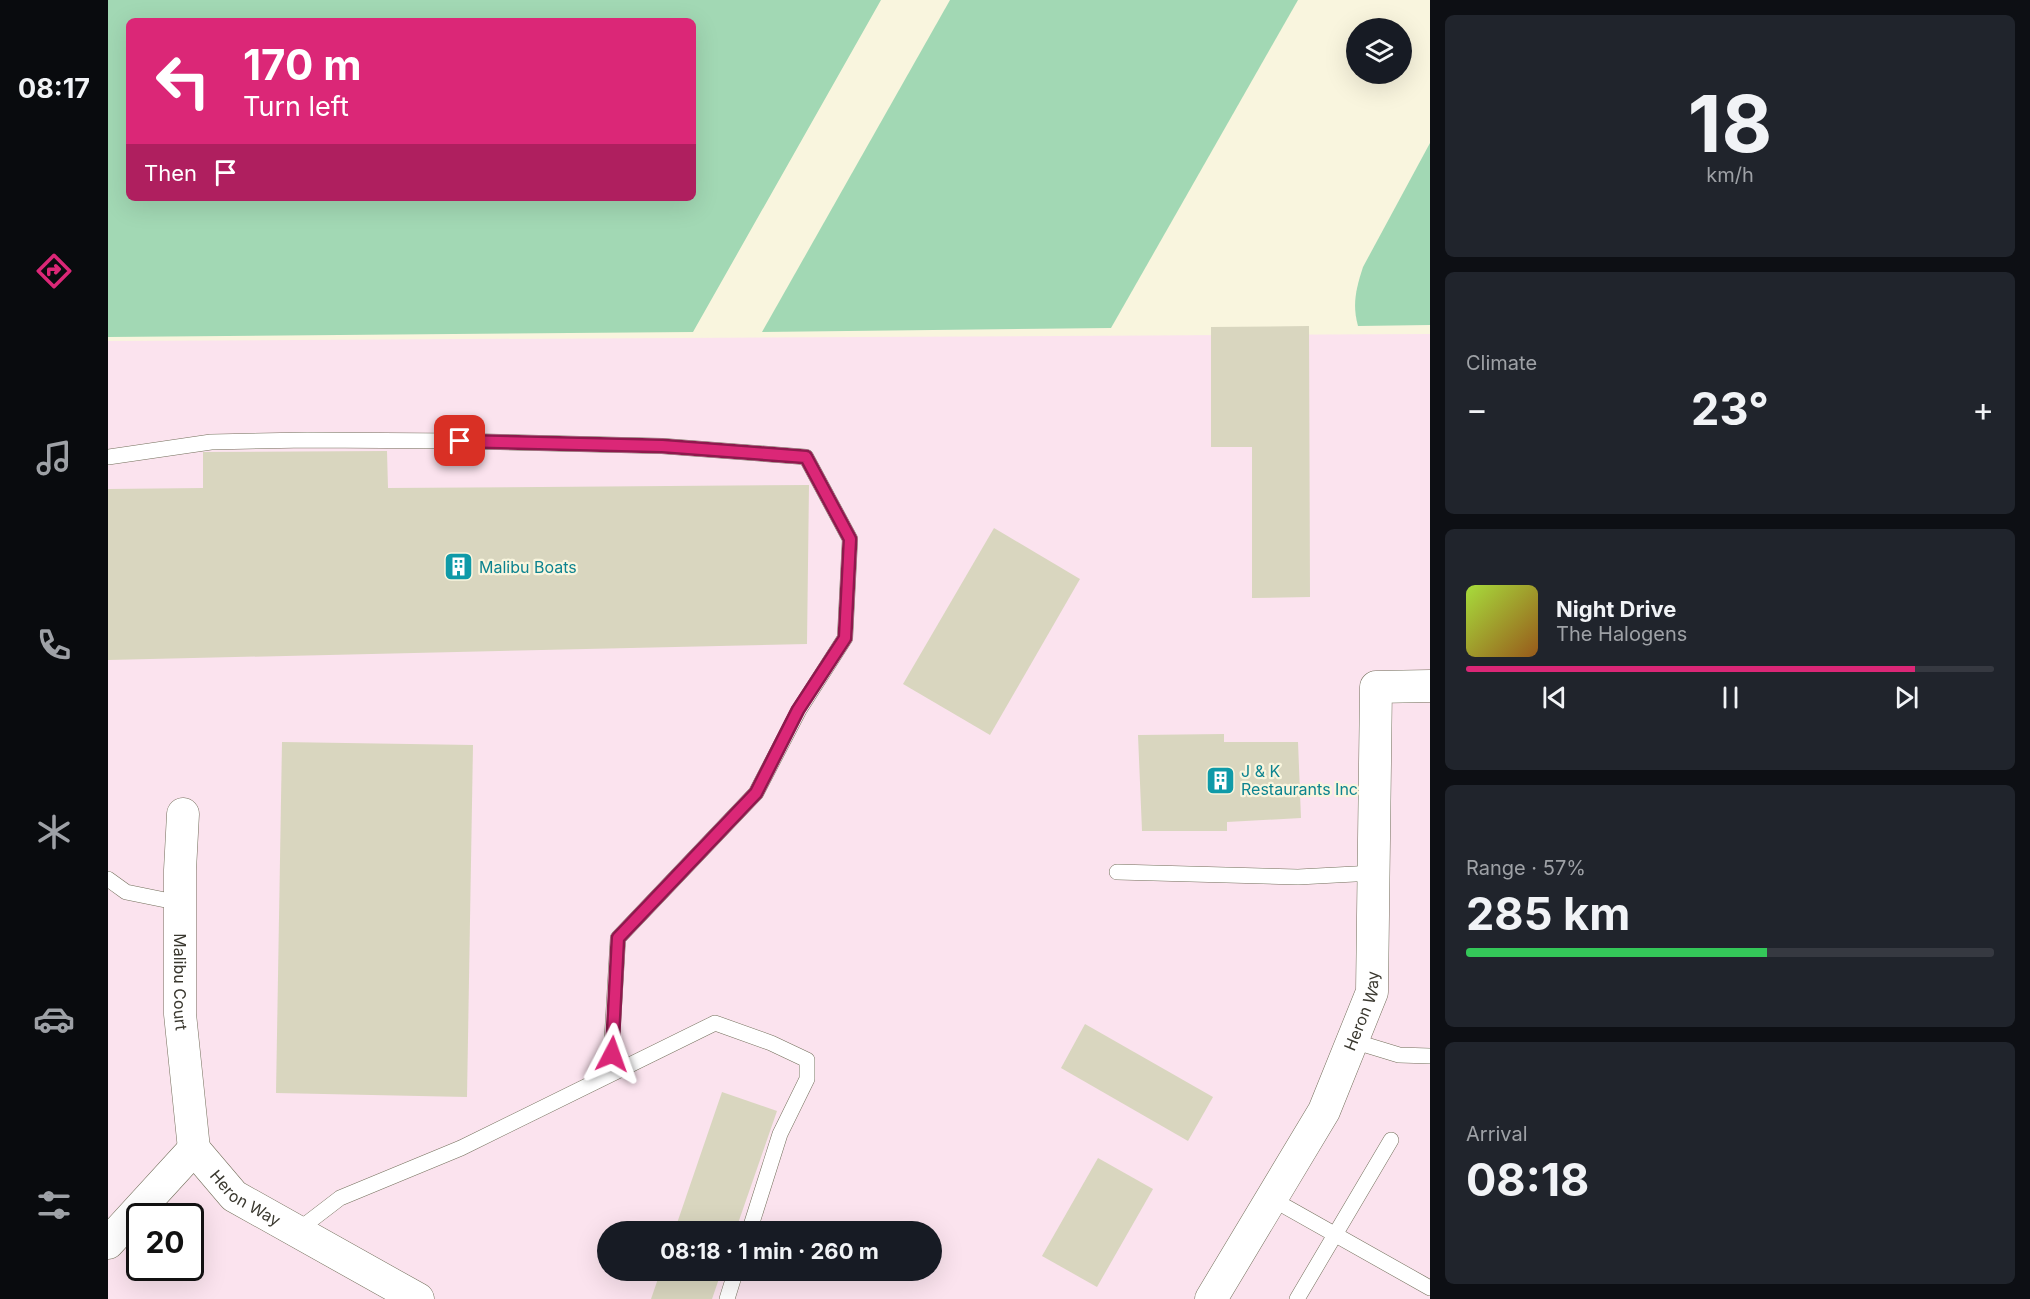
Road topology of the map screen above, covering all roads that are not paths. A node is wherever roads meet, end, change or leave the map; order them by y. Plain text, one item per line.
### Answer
1 (108, 457) edge
2 (1430, 686) edge
3 (183, 814) dead end
4 (1117, 872) dead end
5 (1374, 873) junction
6 (108, 879) edge
7 (180, 903) junction
8 (1353, 1041) junction
9 (1430, 1056) edge
10 (610, 1074) junction
11 (1391, 1140) dead end
12 (194, 1149) junction
13 (1272, 1199) junction
14 (752, 1221) edge
15 (297, 1232) junction
16 (1336, 1235) junction
17 (108, 1243) edge
18 (733, 1281) edge
19 (1430, 1288) edge
20 (418, 1299) edge
21 (727, 1299) edge
22 (1211, 1299) edge
23 (1297, 1299) edge

1 - 10 lane
2 - 5 street, Heron Way
3 - 7 street, Malibu Court
4 - 5 lane
5 - 8 street, Heron Way
6 - 7 lane
7 - 12 street, Malibu Court
8 - 9 lane
8 - 13 street, Heron Way
10 - 14 lane
10 - 15 lane
11 - 16 lane
12 - 15 street, Heron Way
12 - 17 street
13 - 16 lane
13 - 22 street, Heron Way
15 - 20 street, Heron Way
16 - 19 lane
16 - 23 lane
18 - 21 lane

